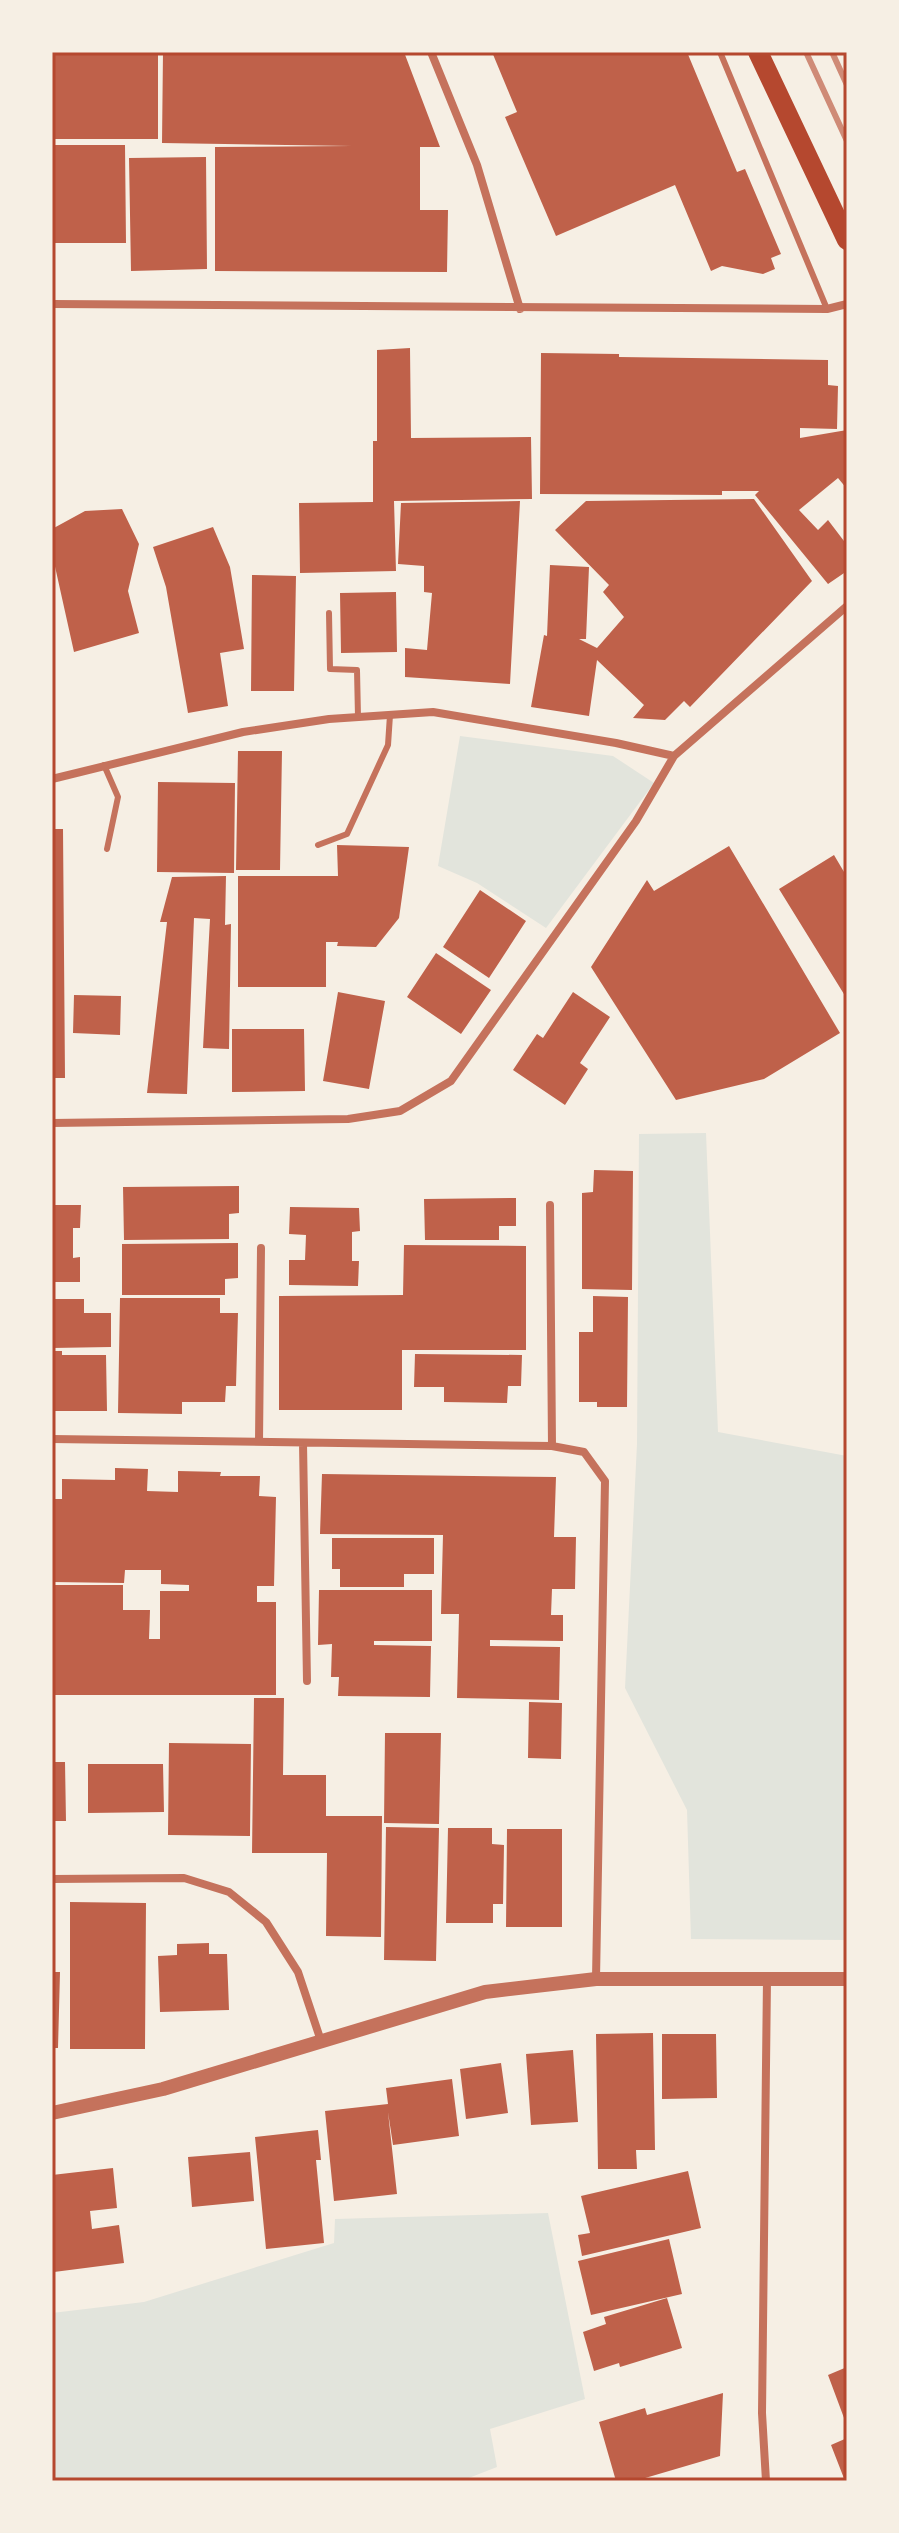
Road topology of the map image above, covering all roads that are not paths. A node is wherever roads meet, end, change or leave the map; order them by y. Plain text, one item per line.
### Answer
1 (431, 52) edge
2 (720, 52) edge
3 (758, 52) edge
4 (847, 240) edge
5 (52, 304) edge
6 (847, 304) edge
7 (520, 309) junction
8 (827, 309) junction
9 (847, 606) edge
10 (329, 613) dead end
11 (390, 715) junction
12 (358, 717) junction
13 (674, 756) junction
14 (104, 765) junction
15 (52, 779) edge
16 (318, 845) dead end
17 (107, 849) dead end
18 (52, 1123) edge
19 (550, 1205) dead end
20 (261, 1248) dead end
21 (52, 1439) edge
22 (259, 1442) junction
23 (303, 1443) junction
24 (552, 1446) junction
25 (307, 1681) dead end
26 (52, 1879) edge
27 (596, 1979) junction
28 (767, 1979) junction
29 (847, 1979) edge
30 (321, 2041) junction
31 (52, 2113) edge
32 (766, 2481) edge

1 - 7 street
2 - 8 lane
3 - 4 main road
5 - 7 street
6 - 8 street
7 - 8 street
9 - 13 street
10 - 12 lane
11 - 12 street
11 - 13 street
11 - 16 lane
12 - 14 street
13 - 18 street
14 - 15 street
14 - 17 lane
19 - 24 street
20 - 22 street
21 - 22 street
22 - 23 street
23 - 24 street
23 - 25 street
24 - 27 street
26 - 30 street
27 - 28 street
27 - 30 street
28 - 29 street
28 - 32 street
30 - 31 street

